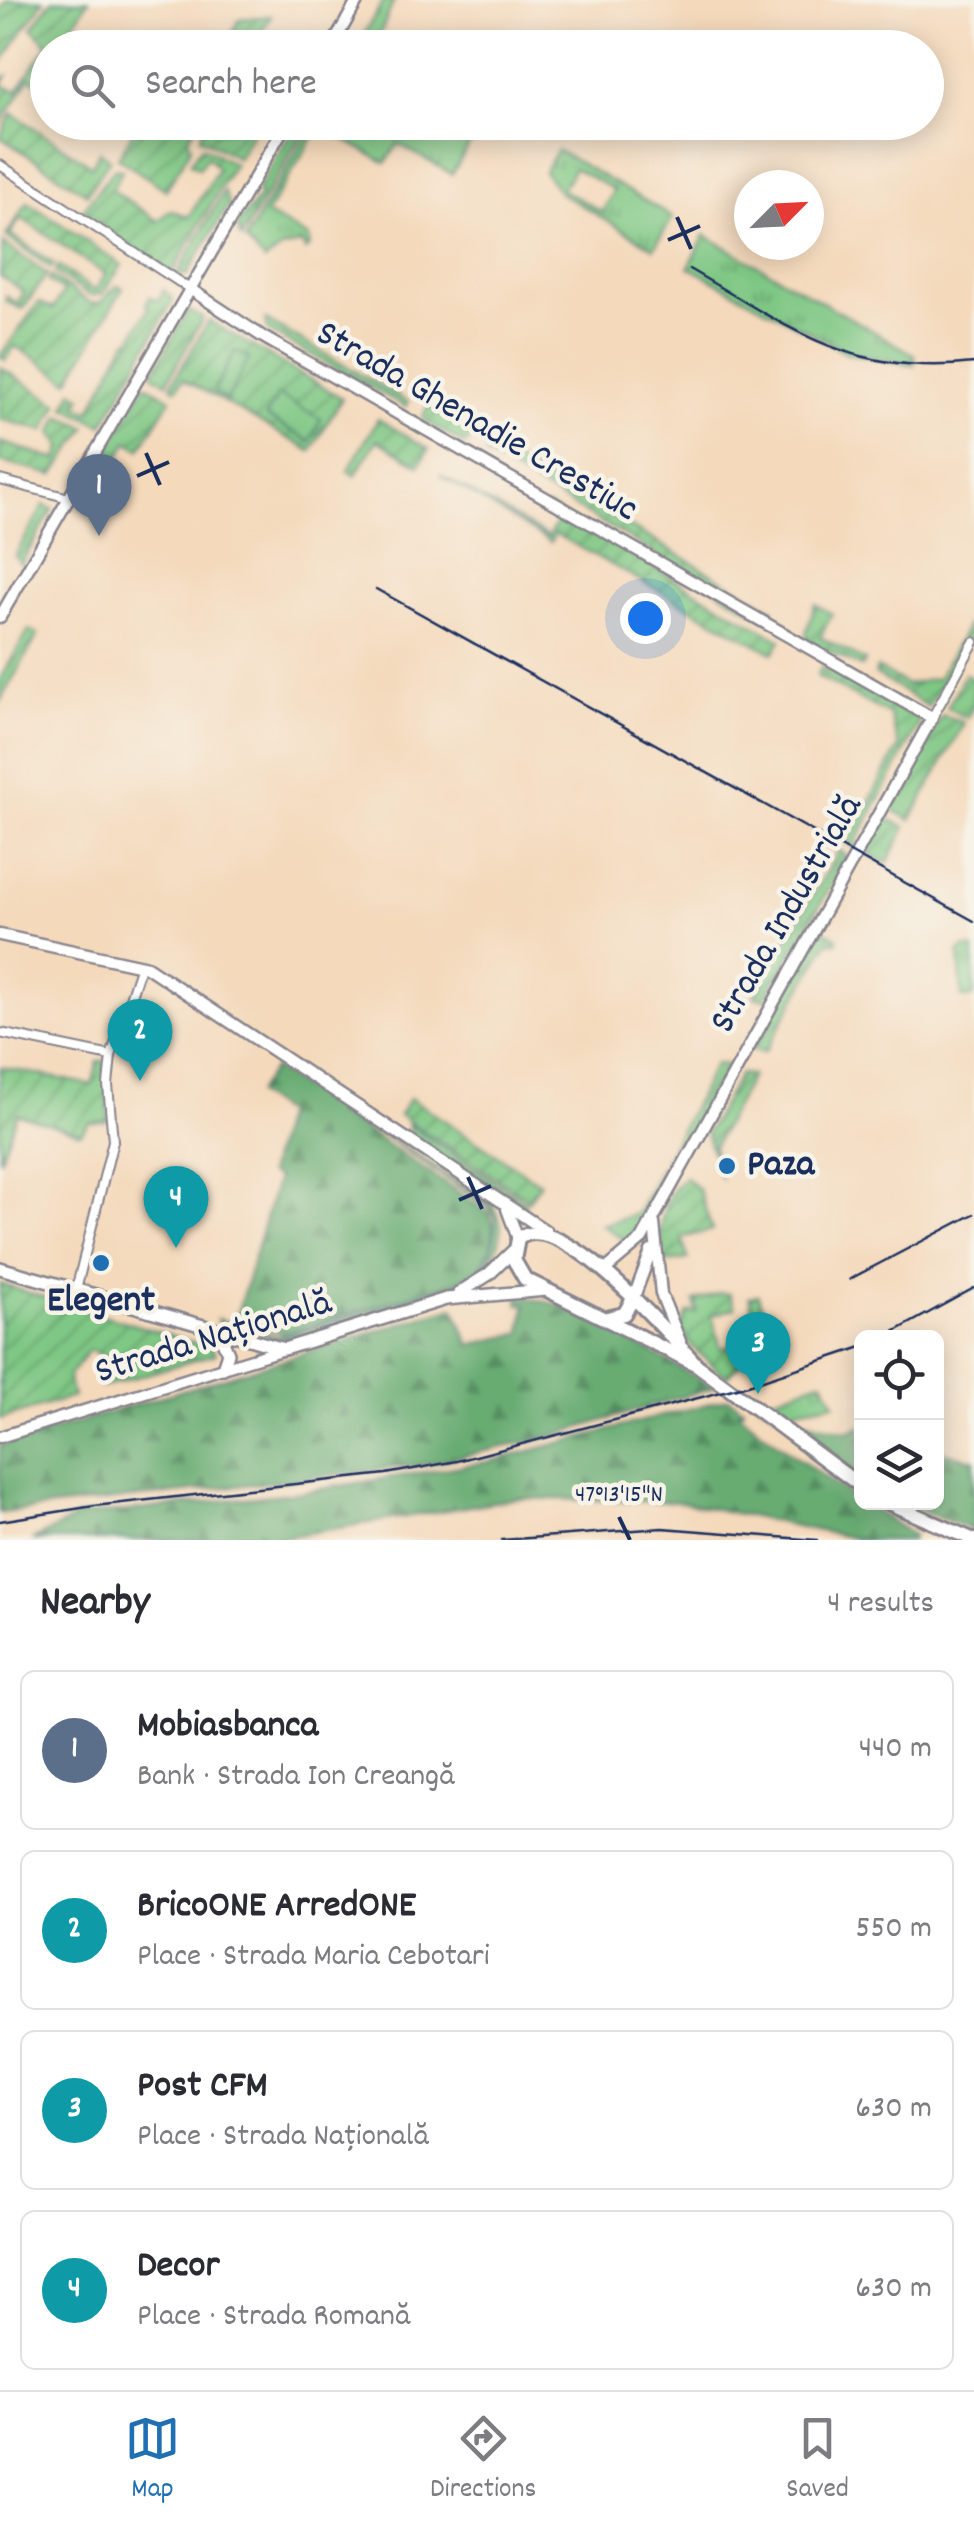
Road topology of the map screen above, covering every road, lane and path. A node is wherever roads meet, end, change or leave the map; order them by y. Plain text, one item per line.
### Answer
1 (358, 0) edge
2 (340, 30) edge
3 (277, 140) edge
4 (0, 165) edge
5 (190, 289) junction
6 (0, 480) edge
7 (69, 498) junction
8 (0, 617) edge
9 (974, 642) edge
10 (932, 718) junction
11 (0, 935) edge
12 (141, 964) junction
13 (0, 1033) edge
14 (111, 1056) junction
15 (506, 1208) junction
16 (654, 1217) junction
17 (546, 1231) junction
18 (516, 1245) junction
19 (652, 1246) junction
20 (0, 1268) edge
21 (604, 1271) junction
22 (76, 1290) junction
23 (548, 1290) junction
24 (634, 1297) junction
25 (446, 1299) junction
26 (606, 1318) junction
27 (219, 1332) junction
28 (284, 1350) junction
29 (696, 1365) junction
30 (223, 1368) junction
31 (0, 1437) edge
32 (854, 1481) edge
33 (905, 1510) edge
34 (974, 1540) edge

1 - 2 street
3 - 5 street
4 - 5 street, Strada Ghenadie Crestiuc
5 - 7 street
5 - 10 street, Strada Ghenadie Crestiuc
6 - 7 street
7 - 8 street
9 - 10 street, Strada Industrială
10 - 16 street, Strada Industrială
11 - 12 street
12 - 14 street
12 - 15 street
13 - 14 street
14 - 22 street
15 - 17 street
15 - 18 street
16 - 19 street, Strada Industrială
16 - 21 street, Strada Industrială
17 - 18 main road, Strada Națională
17 - 21 main road
18 - 23 main road
18 - 25 main road, Strada Națională
19 - 24 street, Strada Industrială
19 - 29 street, Strada Industrială
20 - 22 main road
21 - 24 main road
22 - 27 main road
23 - 25 main road, Strada Națională
23 - 26 main road
24 - 26 main road
24 - 29 main road
25 - 28 main road, Strada Națională
26 - 29 main road
27 - 28 main road
27 - 30 main road
28 - 30 street, Strada Națională
29 - 32 main road
30 - 31 street, Strada Națională
33 - 34 main road

